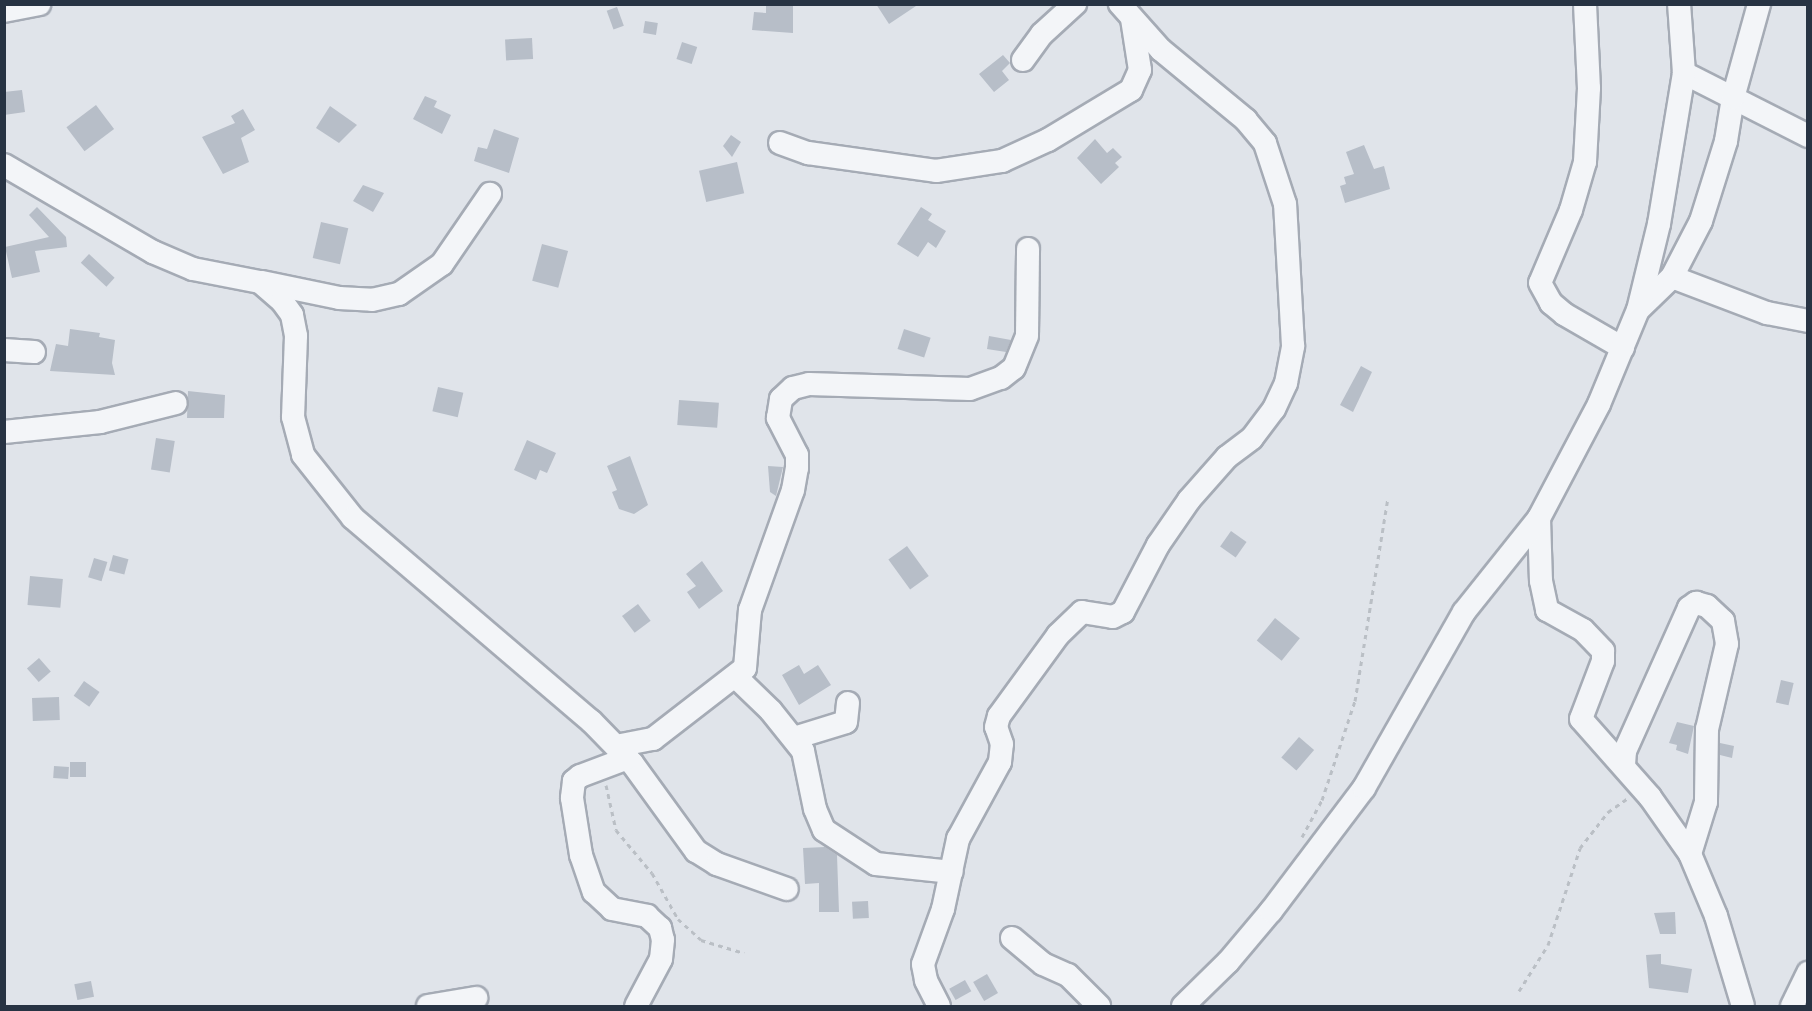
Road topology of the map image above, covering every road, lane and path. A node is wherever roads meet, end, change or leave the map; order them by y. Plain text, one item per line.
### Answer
1 (39, 4) edge
2 (1075, 4) edge
3 (1585, 4) edge
4 (1679, 4) edge
5 (1759, 4) edge
6 (4, 11) edge
7 (1126, 11) edge
8 (1023, 60) dead end
9 (1684, 73) junction
10 (1733, 98) junction
11 (1808, 136) edge
12 (780, 143) dead end
13 (4, 165) edge
14 (490, 194) dead end
15 (1028, 249) dead end
16 (1672, 277) junction
17 (260, 282) junction
18 (1638, 310) junction
19 (1808, 321) edge
20 (1623, 348) junction
21 (4, 350) edge
22 (34, 352) dead end
23 (176, 403) dead end
24 (4, 432) edge
25 (1388, 498) dead end
26 (1539, 518) junction
27 (737, 678) junction
28 (848, 703) dead end
29 (794, 738) junction
30 (622, 752) junction
31 (1624, 765) junction
32 (604, 769) junction
33 (1650, 797) junction
34 (1300, 840) dead end
35 (1690, 854) junction
36 (952, 872) junction
37 (787, 889) dead end
38 (1012, 938) dead end
39 (744, 953) dead end
40 (1808, 973) edge
41 (1519, 991) dead end
42 (476, 998) dead end
43 (428, 1006) edge
44 (636, 1006) edge
45 (939, 1006) edge
46 (1099, 1006) edge
47 (1183, 1006) edge
48 (1743, 1006) edge
49 (1792, 1006) edge

1 - 6 street
2 - 8 street
3 - 20 street
4 - 9 street
5 - 10 street
7 - 12 street
7 - 36 street
9 - 10 street
9 - 18 street
10 - 11 street
10 - 16 street
13 - 17 street
14 - 17 street
15 - 27 street
16 - 18 street
16 - 19 street
17 - 30 street
18 - 20 street
20 - 26 street
21 - 22 street
23 - 24 street
25 - 34 path
26 - 31 street
26 - 47 street
27 - 29 street
27 - 30 street
28 - 29 street
29 - 36 street
30 - 32 street
30 - 37 street
31 - 33 street
31 - 35 street
32 - 39 path
32 - 44 street
33 - 35 street
33 - 41 path
35 - 48 street
36 - 45 street
38 - 46 street
40 - 49 street
42 - 43 street

